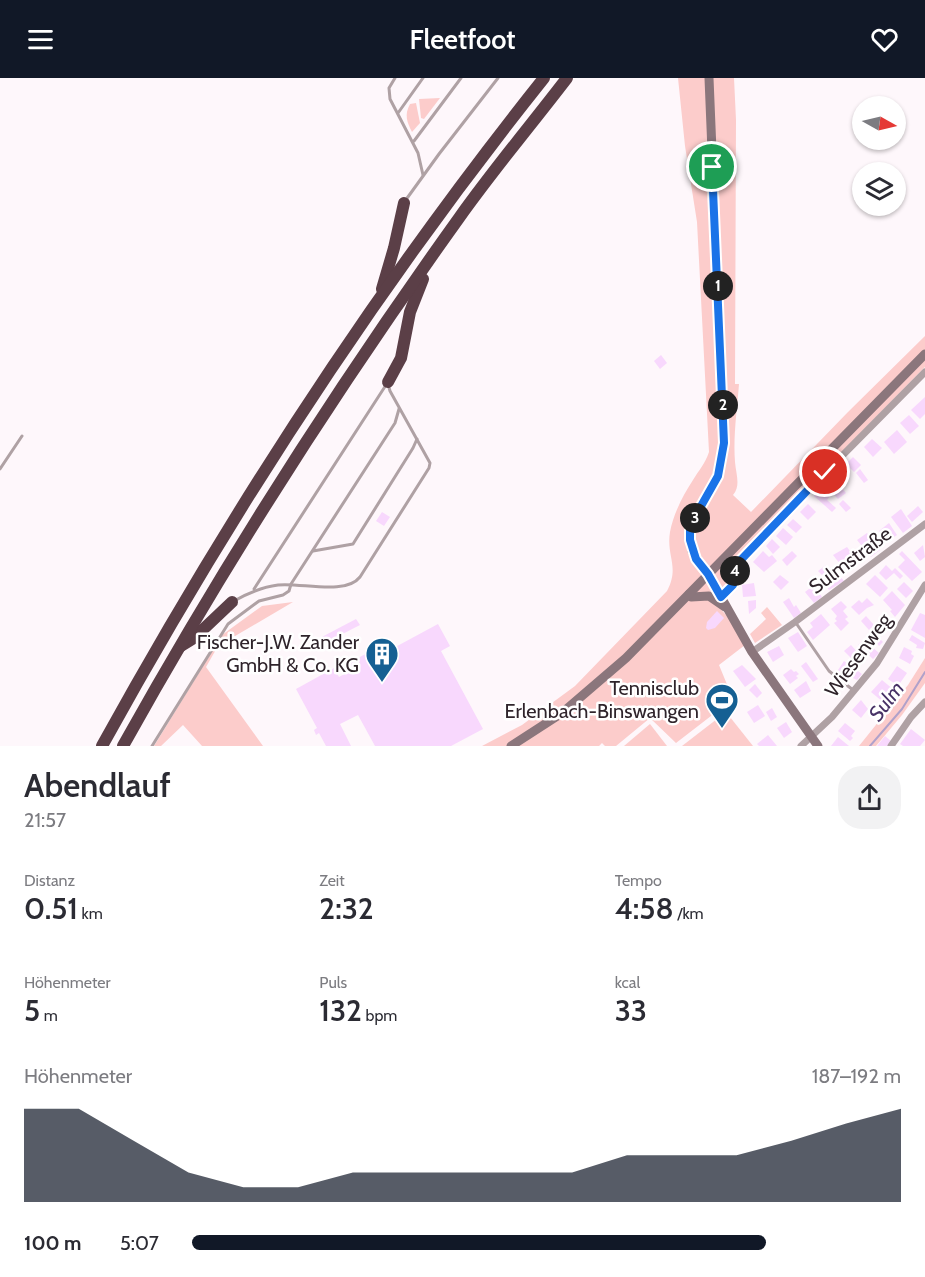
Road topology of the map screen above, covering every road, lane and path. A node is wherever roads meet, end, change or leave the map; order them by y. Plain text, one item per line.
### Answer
1 (395, 78) edge
2 (423, 78) edge
3 (461, 78) edge
4 (498, 78) edge
5 (544, 78) edge
6 (567, 78) edge
7 (709, 78) edge
8 (398, 114) junction
9 (413, 142) junction
10 (423, 176) junction
11 (404, 203) joint
12 (431, 258) junction
13 (380, 297) junction
14 (925, 354) edge
15 (925, 372) edge
16 (388, 382) junction
17 (399, 409) junction
18 (21, 436) dead end
19 (417, 439) junction
20 (0, 469) edge
21 (925, 524) edge
22 (312, 552) junction
23 (708, 574) junction
24 (291, 584) junction
25 (925, 585) edge
26 (253, 590) junction
27 (689, 594) junction
28 (721, 597) junction
29 (232, 602) joint
30 (727, 608) junction
31 (795, 622) junction
32 (178, 648) junction
33 (752, 652) junction
34 (855, 691) junction
35 (925, 702) edge
36 (814, 742) edge
37 (102, 746) edge
38 (123, 746) edge
39 (152, 746) edge
40 (511, 746) edge
41 (801, 746) edge
42 (891, 746) edge

1 - 8 lane
2 - 8 lane
3 - 9 lane
4 - 10 lane
5 - 13 highway
6 - 12 highway
7 - 23 main road
8 - 9 lane
9 - 10 lane
10 - 11 lane
11 - 13 highway
12 - 16 highway
12 - 32 highway
13 - 37 highway
14 - 23 main road
15 - 28 street
16 - 17 lane
16 - 26 lane
17 - 19 lane
17 - 22 lane
18 - 20 lane
19 - 22 lane
19 - 24 lane
21 - 31 street, Sulmstraße
22 - 24 lane
23 - 27 main road
23 - 28 main road
24 - 26 lane
24 - 39 lane
25 - 34 street, Wiesenweg
26 - 29 lane
27 - 30 main road
27 - 40 main road
28 - 30 main road
29 - 32 highway
30 - 33 main road
31 - 33 street, Sulmstraße
31 - 34 lane
32 - 38 highway
33 - 36 main road
34 - 36 street, Wiesenweg
35 - 42 street
36 - 41 street, Wiesenweg

